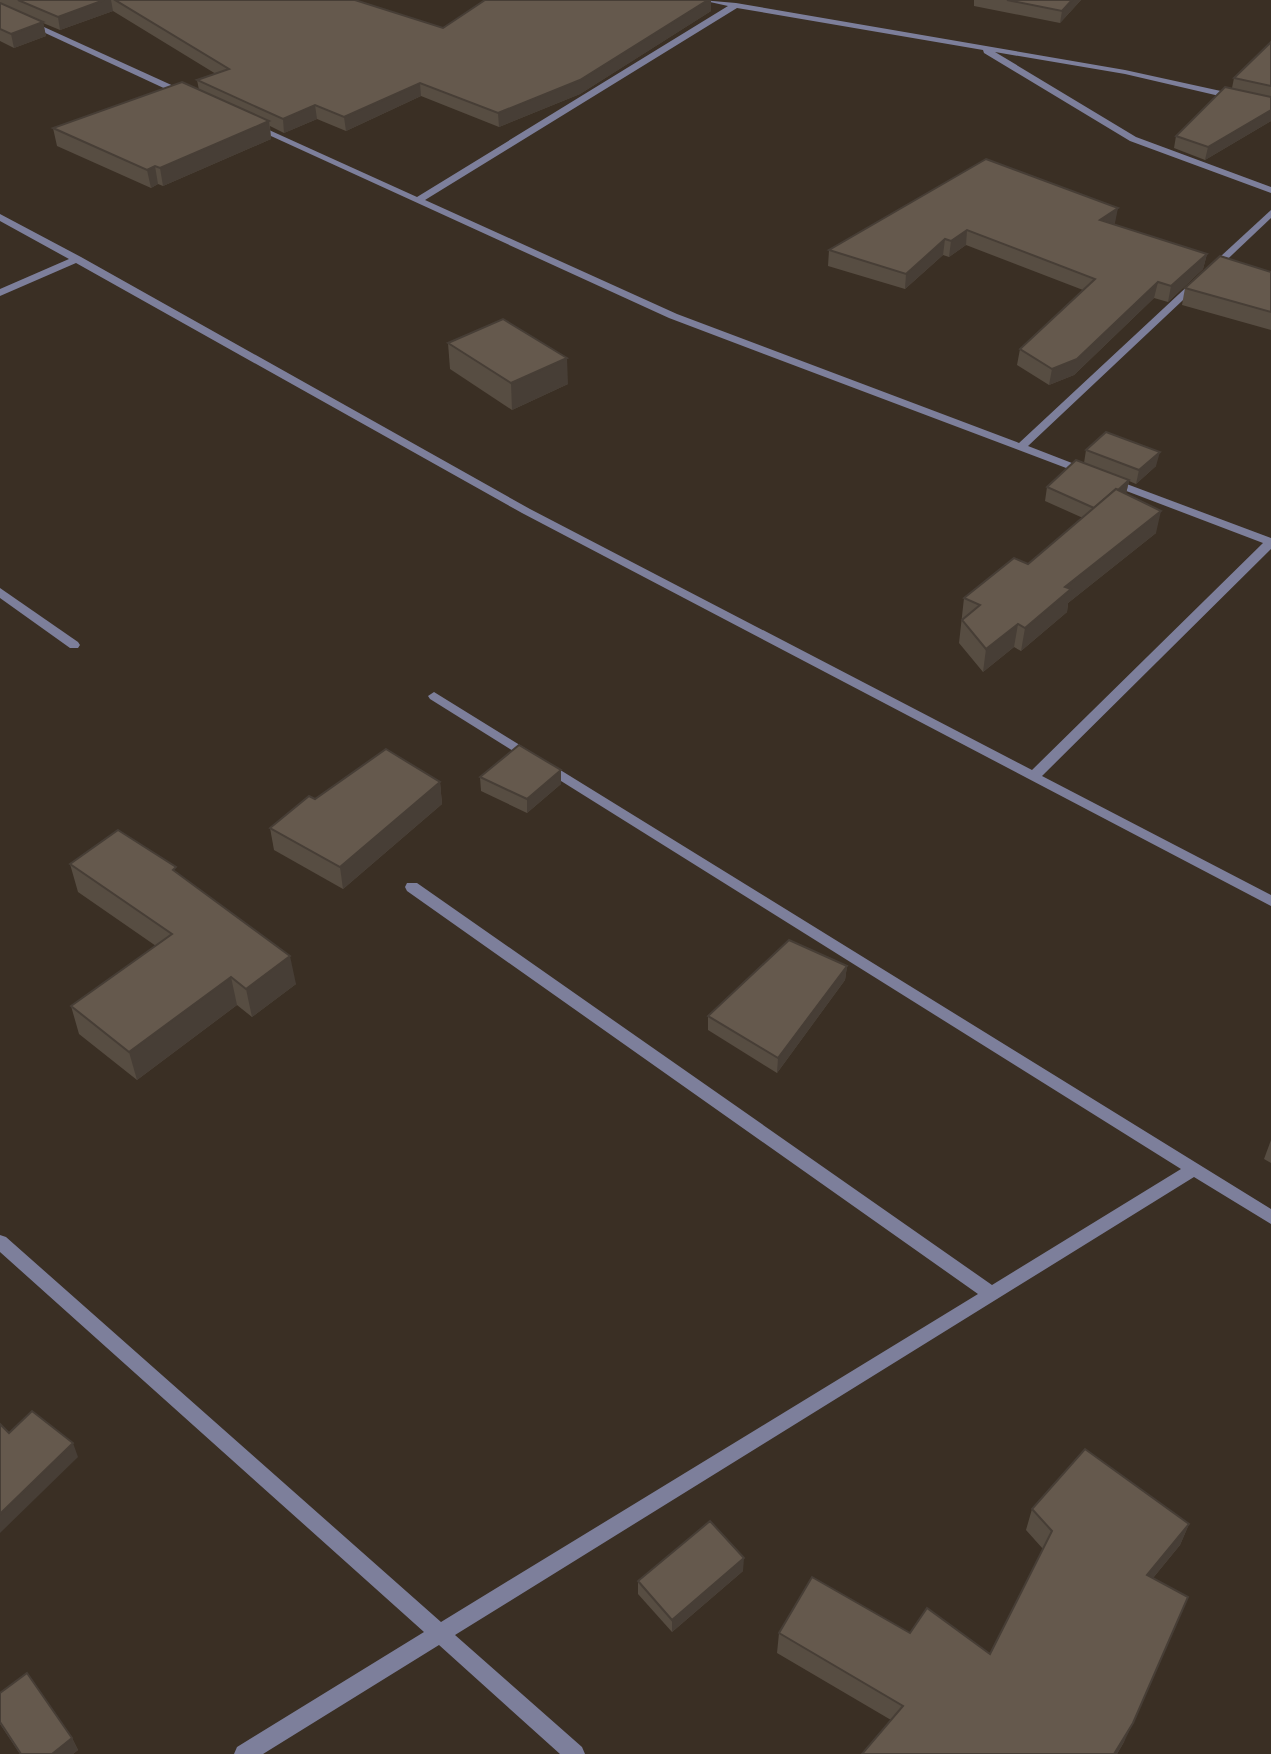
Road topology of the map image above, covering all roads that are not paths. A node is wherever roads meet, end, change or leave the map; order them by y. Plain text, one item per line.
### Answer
1 (705, 0) edge
2 (736, 5) junction
3 (0, 9) edge
4 (980, 47) junction
5 (202, 102) edge
6 (1271, 105) edge
7 (240, 120) edge
8 (1271, 190) edge
9 (417, 201) junction
10 (1271, 214) edge
11 (0, 217) edge
12 (78, 259) junction
13 (0, 293) edge
14 (1021, 447) junction
15 (1271, 542) edge
16 (0, 592) edge
17 (74, 645) dead end
18 (434, 696) dead end
19 (1033, 777) junction
20 (412, 887) dead end
21 (1271, 901) edge
22 (1195, 1169) junction
23 (1271, 1217) edge
24 (0, 1242) edge
25 (992, 1294) junction
26 (440, 1634) junction
27 (244, 1754) edge
28 (575, 1754) edge

1 - 2 street
2 - 4 street
2 - 9 street
3 - 5 street
4 - 6 street
4 - 8 street
7 - 9 street
9 - 14 street
10 - 14 street
11 - 12 street
12 - 13 street
12 - 19 street
14 - 15 street
15 - 19 street
16 - 17 street
18 - 22 street
19 - 21 street
20 - 25 street
22 - 23 street
22 - 25 street
24 - 26 street
25 - 26 street
26 - 27 street
26 - 28 street

